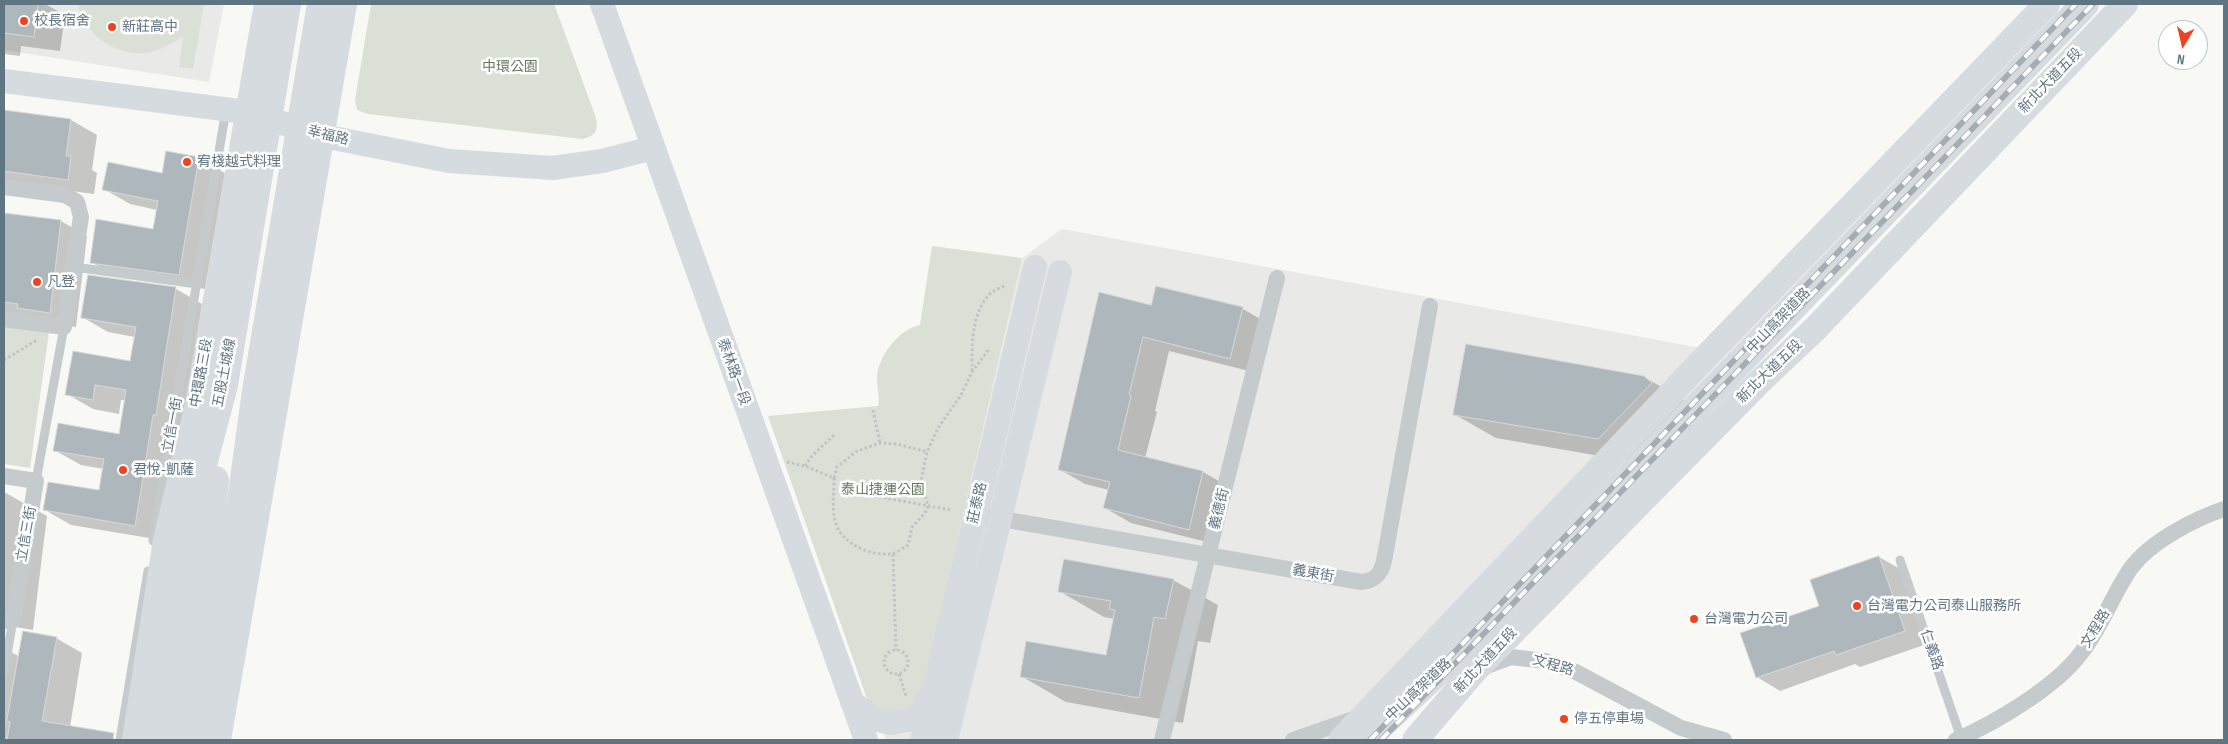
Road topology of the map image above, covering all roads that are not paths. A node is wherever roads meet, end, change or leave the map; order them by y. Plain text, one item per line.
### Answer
1 (266, 4) edge
2 (287, 4) edge
3 (321, 4) edge
4 (345, 4) edge
5 (602, 4) edge
6 (2047, 4) edge
7 (2085, 4) edge
8 (2125, 4) edge
9 (4, 81) edge
10 (236, 111) junction
11 (323, 136) junction
12 (653, 148) junction
13 (4, 187) edge
14 (74, 267) junction
15 (1277, 278) dead end
16 (196, 284) junction
17 (1430, 306) dead end
18 (1744, 318) junction
19 (4, 319) edge
20 (60, 327) junction
21 (1775, 367) junction
22 (224, 385) junction
23 (256, 390) junction
24 (4, 476) edge
25 (36, 481) junction
26 (2224, 509) edge
27 (976, 514) junction
28 (1000, 519) junction
29 (151, 556) dead end
30 (1208, 556) junction
31 (1900, 560) dead end
32 (149, 565) dead end
33 (203, 588) junction
34 (8, 621) edge
35 (1473, 639) junction
36 (1476, 669) junction
37 (4, 672) edge
38 (933, 692) junction
39 (852, 702) junction
40 (1366, 727) edge
41 (120, 740) edge
42 (134, 740) edge
43 (153, 740) edge
44 (177, 740) edge
45 (200, 740) edge
46 (219, 740) edge
47 (866, 740) edge
48 (922, 740) edge
49 (946, 740) edge
50 (1162, 740) edge
51 (1293, 740) edge
52 (1340, 740) edge
53 (1388, 740) edge
54 (1415, 740) edge
55 (1724, 740) edge
56 (1960, 740) edge

1 - 10 street, 中環路三段
2 - 22 highway, 五股土城線
3 - 23 highway
4 - 11 street
5 - 12 street, 泰林路一段
6 - 18 main road
7 - 35 highway, 中山高架道路
8 - 21 main road, 新北大道五段
9 - 10 street, 幸福路
10 - 11 street, 幸福路
10 - 16 lane, 立信一街
10 - 42 street, 中環路三段
11 - 12 street, 幸福路
11 - 46 street
12 - 39 street, 泰林路一段
13 - 14 street
14 - 16 lane
14 - 20 street
15 - 30 street, 義德街
16 - 29 lane, 立信一街
17 - 30 street, 義東街
18 - 21 main road
18 - 40 main road
19 - 20 street
20 - 25 lane
21 - 36 main road, 新北大道五段
22 - 33 highway
22 - 43 highway, 五股土城線
23 - 33 highway
23 - 45 highway
24 - 25 street
25 - 34 street, 立信三街
26 - 56 street, 文程路
27 - 28 street, 義東街
27 - 28 street, 莊泰路
27 - 38 street, 莊泰路
28 - 30 street, 義東街
28 - 49 street, 莊泰路
30 - 50 street, 義德街
31 - 56 lane, 仁義路
32 - 41 lane
33 - 44 highway
34 - 37 lane
35 - 40 highway, 中山高架道路
35 - 53 highway, 中山高架道路
36 - 40 street, 文程路
36 - 54 main road, 新北大道五段
36 - 55 street, 文程路
38 - 39 street
38 - 48 street, 莊泰路
39 - 47 street, 泰林路一段
40 - 51 street, 文程路
40 - 52 main road

